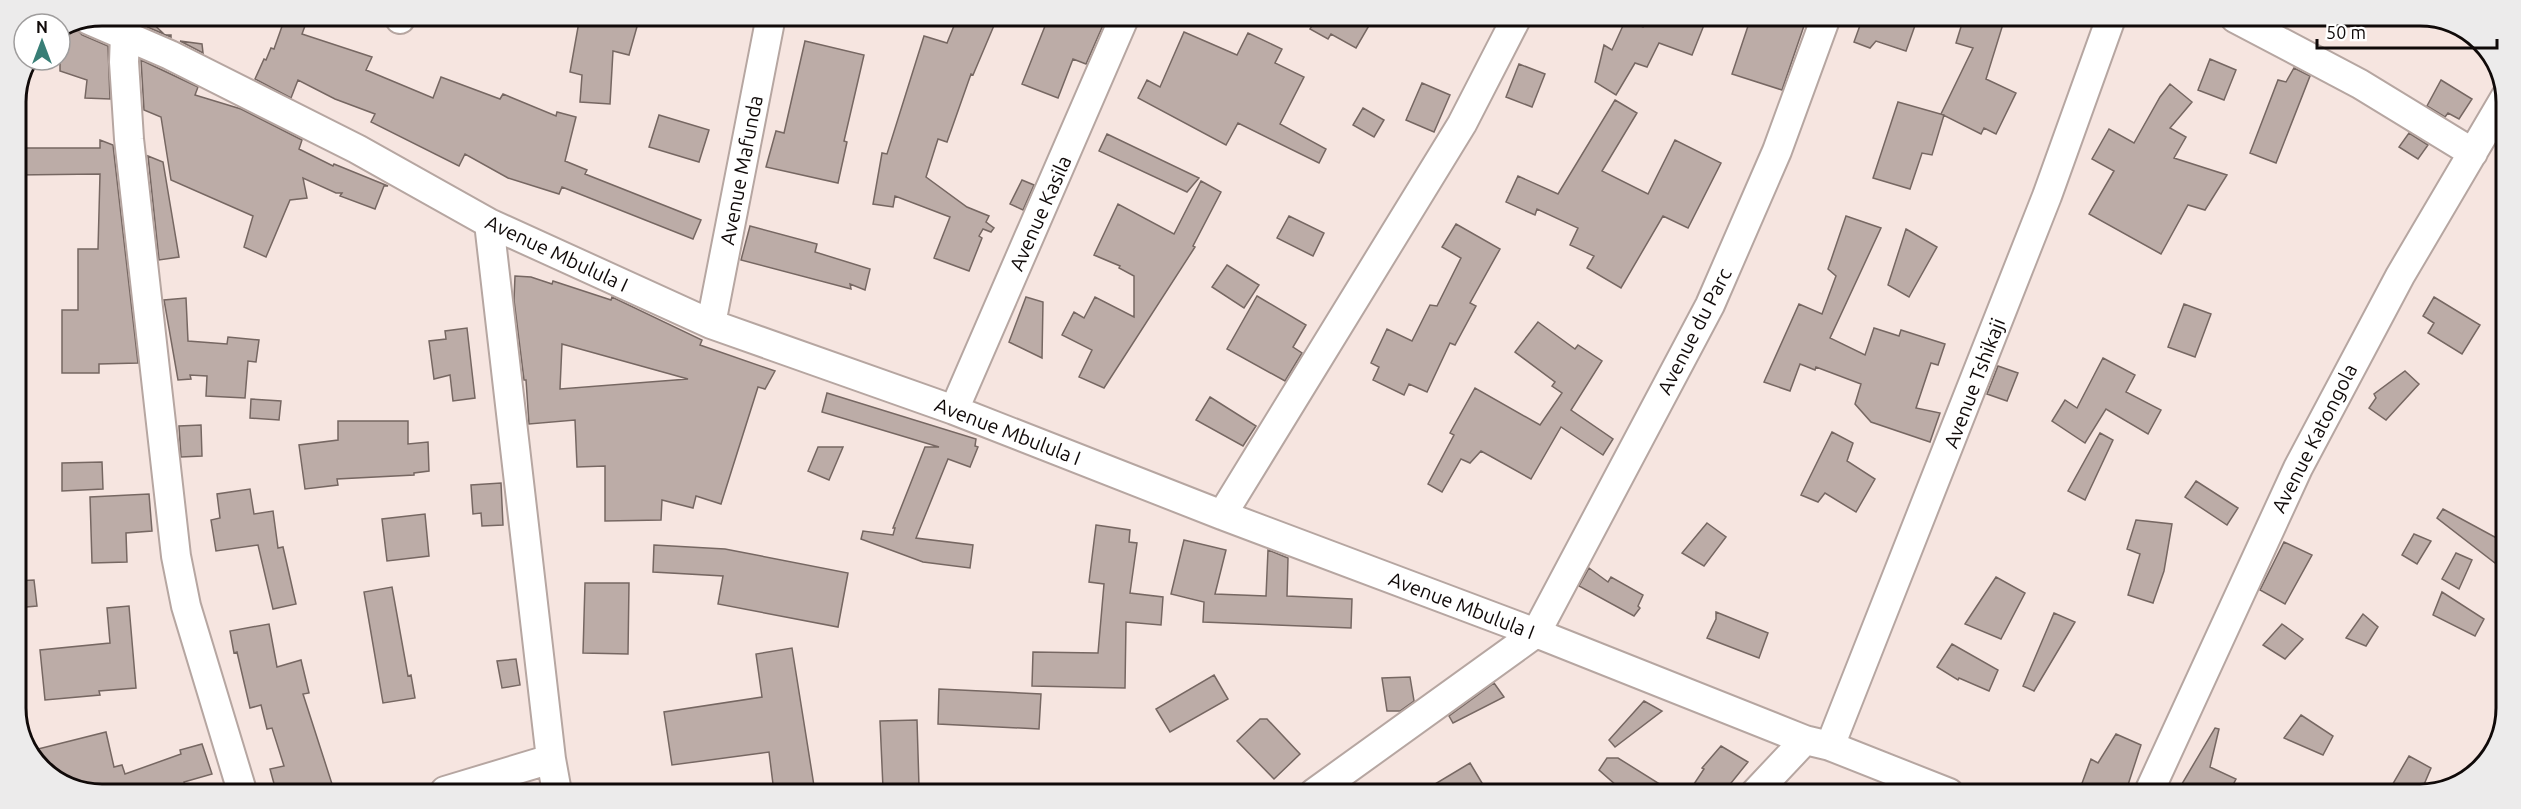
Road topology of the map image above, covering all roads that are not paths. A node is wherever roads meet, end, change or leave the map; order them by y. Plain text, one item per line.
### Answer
1 (102, 25) edge
2 (769, 25) edge
3 (1121, 25) edge
4 (1514, 25) edge
5 (1823, 25) edge
6 (2108, 25) edge
7 (2248, 25) edge
8 (125, 34) junction
9 (2495, 115) edge
10 (2473, 153) junction
11 (489, 223) junction
12 (711, 324) junction
13 (954, 410) junction
14 (1222, 515) junction
15 (1536, 633) junction
16 (1818, 743) junction
17 (551, 759) junction
18 (240, 784) edge
19 (468, 784) edge
20 (556, 784) edge
21 (1326, 784) edge
22 (1766, 784) edge
23 (1925, 784) edge
24 (2152, 784) edge

1 - 8 street, Avenue Mbulula I
2 - 12 street, Avenue Mafunda
3 - 13 street, Avenue Kasila
4 - 14 street
5 - 15 street, Avenue du Parc
6 - 16 street, Avenue Tshikaji
7 - 10 street
8 - 11 street, Avenue Mbulula I
8 - 18 street
9 - 10 street, Avenue Katongola
10 - 24 street, Avenue Katongola
11 - 12 street, Avenue Mbulula I
11 - 17 street
12 - 13 street, Avenue Mbulula I
13 - 14 street, Avenue Mbulula I
14 - 15 street, Avenue Mbulula I
15 - 16 street, Avenue Mbulula I
15 - 21 street
16 - 22 street
16 - 23 street, Avenue Mbulula I
17 - 19 street
17 - 20 street

